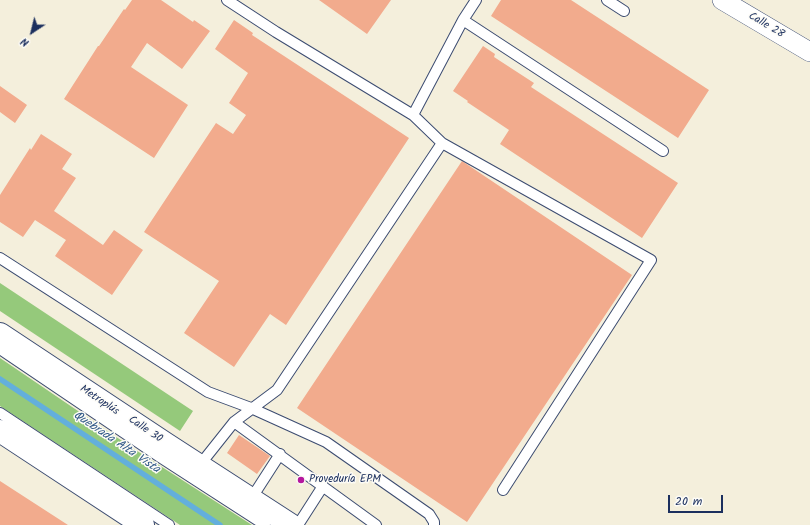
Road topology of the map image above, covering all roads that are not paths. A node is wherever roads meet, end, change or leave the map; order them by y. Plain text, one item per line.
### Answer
1 (227, 0) edge
2 (476, 0) edge
3 (607, 0) edge
4 (722, 0) edge
5 (624, 11) dead end
6 (463, 20) junction
7 (810, 52) edge
8 (413, 115) junction
9 (442, 143) junction
10 (662, 151) dead end
11 (0, 258) edge
12 (0, 334) edge
13 (0, 349) edge
14 (251, 408) junction
15 (0, 413) edge
16 (234, 422) junction
17 (0, 431) edge
18 (280, 454) junction
19 (200, 466) junction
20 (323, 486) junction
21 (503, 490) dead end
22 (251, 499) junction
23 (143, 525) edge
24 (169, 525) edge
25 (265, 525) edge
26 (291, 525) edge
27 (298, 525) edge
28 (376, 525) edge
29 (434, 525) edge

1 - 8 lane
2 - 6 lane
3 - 5 lane
4 - 7 street, Calle 28
6 - 8 lane
6 - 10 lane
8 - 9 lane
9 - 14 lane
9 - 21 lane
11 - 14 lane
12 - 19 main road, Calle 30
13 - 25 lane, Metroplús
14 - 16 lane
14 - 29 lane
15 - 24 lane
16 - 18 lane
16 - 19 lane
17 - 23 main road
18 - 20 lane
18 - 22 lane
19 - 22 main road, Calle 30
20 - 27 lane
20 - 28 lane
22 - 26 main road, Calle 30

